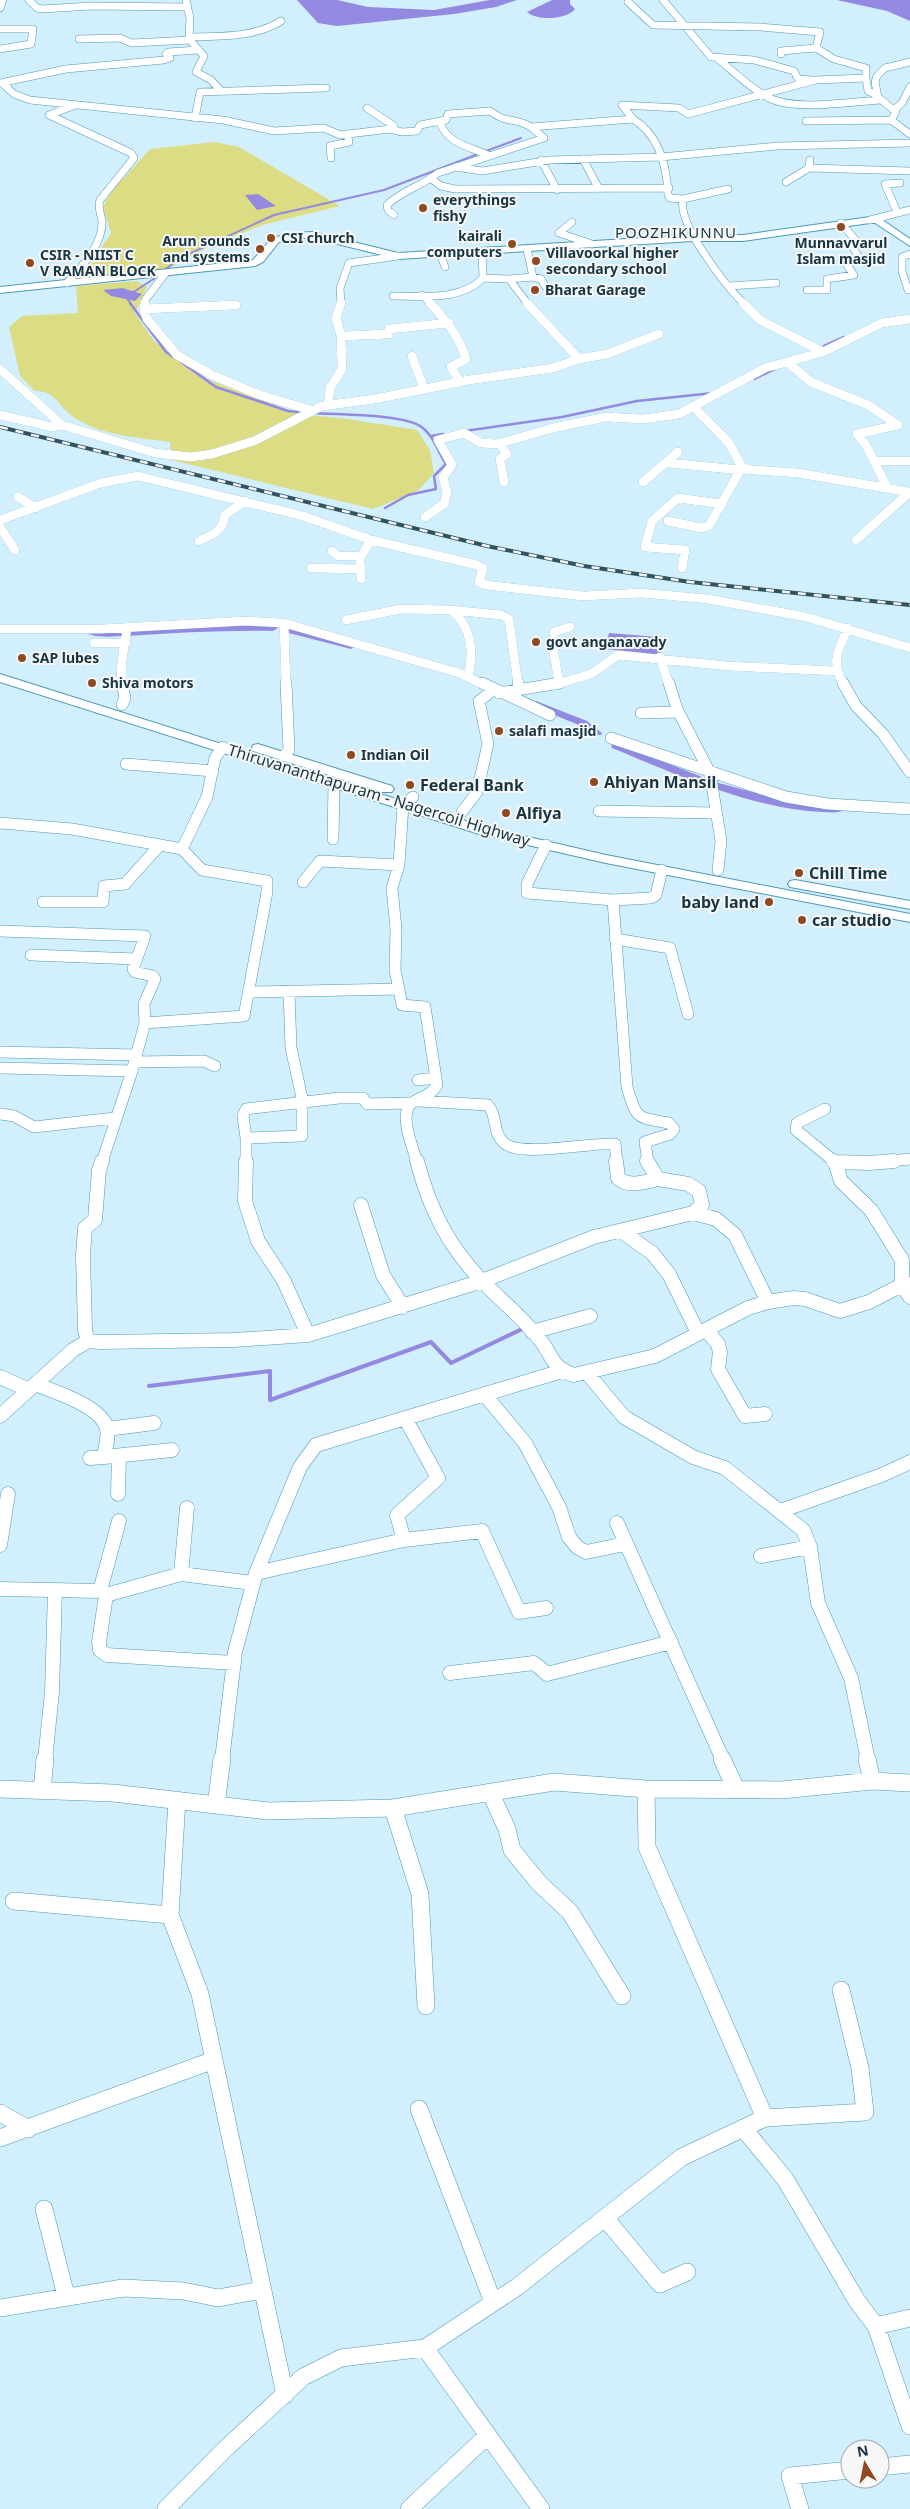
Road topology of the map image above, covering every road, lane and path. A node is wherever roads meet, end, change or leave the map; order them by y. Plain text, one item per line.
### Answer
1 (3, 0) edge
2 (29, 0) edge
3 (663, 0) edge
4 (628, 2) dead end
5 (187, 4) edge
6 (0, 8) edge
7 (281, 21) dead end
8 (684, 24) junction
9 (0, 29) edge
10 (79, 39) dead end
11 (190, 39) junction
12 (816, 48) junction
13 (0, 49) edge
14 (199, 50) junction
15 (781, 54) dead end
16 (717, 58) junction
17 (910, 62) edge
18 (866, 78) junction
19 (816, 80) junction
20 (1, 83) edge
21 (910, 87) edge
22 (326, 88) dead end
23 (221, 91) junction
24 (766, 94) junction
25 (879, 97) junction
26 (30, 100) junction
27 (79, 104) junction
28 (367, 108) dead end
29 (895, 109) junction
30 (49, 115) junction
31 (195, 118) junction
32 (633, 119) junction
33 (891, 120) junction
34 (806, 121) dead end
35 (440, 122) junction
36 (531, 128) junction
37 (393, 129) junction
38 (347, 134) junction
39 (910, 134) edge
40 (910, 143) edge
41 (488, 155) junction
42 (661, 156) junction
43 (331, 158) dead end
44 (583, 159) junction
45 (541, 160) junction
46 (810, 160) dead end
47 (455, 166) junction
48 (809, 168) junction
49 (910, 171) edge
50 (430, 178) junction
51 (786, 182) dead end
52 (900, 183) dead end
53 (669, 188) junction
54 (598, 189) junction
55 (728, 189) dead end
56 (557, 190) junction
57 (683, 198) junction
58 (910, 210) edge
59 (897, 212) junction
60 (394, 215) dead end
61 (870, 220) junction
62 (572, 222) dead end
63 (841, 223) junction
64 (693, 238) junction
65 (910, 243) edge
66 (592, 244) junction
67 (527, 248) junction
68 (482, 252) junction
69 (440, 253) junction
70 (910, 254) edge
71 (398, 256) junction
72 (445, 267) dead end
73 (165, 274) junction
74 (533, 277) junction
75 (482, 278) junction
76 (509, 279) junction
77 (67, 283) junction
78 (776, 283) dead end
79 (546, 286) dead end
80 (729, 286) junction
81 (0, 290) edge
82 (807, 290) dead end
83 (908, 290) dead end
84 (422, 295) junction
85 (393, 296) dead end
86 (236, 305) dead end
87 (144, 309) junction
88 (910, 319) edge
89 (449, 323) junction
90 (659, 334) dead end
91 (341, 336) junction
92 (823, 352) junction
93 (412, 356) dead end
94 (579, 359) junction
95 (789, 363) junction
96 (0, 369) edge
97 (460, 382) junction
98 (424, 389) junction
99 (328, 405) junction
100 (692, 406) junction
101 (311, 410) junction
102 (0, 415) edge
103 (62, 425) junction
104 (500, 443) junction
105 (678, 452) dead end
106 (874, 461) junction
107 (910, 461) edge
108 (668, 463) junction
109 (741, 469) junction
110 (504, 482) dead end
111 (643, 482) dead end
112 (886, 487) junction
113 (909, 492) edge
114 (18, 497) dead end
115 (245, 501) junction
116 (722, 504) junction
117 (36, 508) junction
118 (425, 517) dead end
119 (0, 520) edge
120 (668, 521) dead end
121 (0, 526) edge
122 (371, 540) junction
123 (856, 540) dead end
124 (199, 541) dead end
125 (15, 550) dead end
126 (332, 551) dead end
127 (360, 556) junction
128 (311, 568) dead end
129 (682, 568) dead end
130 (359, 569) junction
131 (361, 579) dead end
132 (451, 610) junction
133 (346, 620) dead end
134 (284, 624) junction
135 (570, 627) dead end
136 (848, 628) junction
137 (0, 629) edge
138 (127, 634) junction
139 (94, 643) dead end
140 (910, 648) edge
141 (660, 658) junction
142 (0, 668) edge
143 (837, 671) junction
144 (0, 678) edge
145 (470, 678) junction
146 (559, 683) junction
147 (518, 690) junction
148 (496, 692) junction
149 (122, 705) junction
150 (678, 712) junction
151 (641, 713) dead end
152 (550, 715) dead end
153 (611, 738) dead end
154 (223, 747) junction
155 (284, 756) junction
156 (126, 764) dead end
157 (213, 771) junction
158 (910, 772) edge
159 (710, 773) junction
160 (334, 784) junction
161 (408, 801) junction
162 (910, 809) edge
163 (599, 811) dead end
164 (462, 812) junction
165 (716, 814) junction
166 (0, 823) edge
167 (333, 839) dead end
168 (160, 845) junction
169 (546, 845) junction
170 (182, 849) junction
171 (399, 865) junction
172 (662, 870) junction
173 (718, 870) junction
174 (303, 882) dead end
175 (613, 900) junction
176 (43, 902) dead end
177 (910, 905) edge
178 (910, 918) edge
179 (0, 931) edge
180 (615, 939) junction
181 (32, 955) dead end
182 (136, 959) junction
183 (398, 989) junction
184 (289, 991) junction
185 (250, 992) junction
186 (688, 1014) dead end
187 (145, 1023) junction
188 (0, 1052) edge
189 (135, 1063) junction
190 (215, 1066) dead end
191 (0, 1068) edge
192 (435, 1078) junction
193 (418, 1080) dead end
194 (302, 1101) junction
195 (413, 1102) junction
196 (825, 1109) dead end
197 (0, 1114) edge
198 (115, 1118) junction
199 (246, 1138) junction
200 (910, 1159) edge
201 (835, 1162) junction
202 (658, 1179) junction
203 (361, 1206) dead end
204 (693, 1213) junction
205 (621, 1231) junction
206 (482, 1281) junction
207 (906, 1284) edge
208 (910, 1297) edge
209 (768, 1302) junction
210 (403, 1307) junction
211 (590, 1316) dead end
212 (532, 1332) junction
213 (702, 1332) junction
214 (308, 1335) junction
215 (88, 1341) junction
216 (562, 1371) junction
217 (587, 1373) junction
218 (0, 1377) edge
219 (32, 1387) junction
220 (484, 1394) junction
221 (766, 1414) dead end
222 (0, 1416) edge
223 (405, 1418) junction
224 (154, 1423) dead end
225 (107, 1429) junction
226 (172, 1450) dead end
227 (119, 1456) junction
228 (910, 1462) edge
229 (8, 1494) dead end
230 (118, 1494) dead end
231 (187, 1508) dead end
232 (780, 1511) junction
233 (119, 1522) dead end
234 (617, 1523) dead end
235 (404, 1540) junction
236 (625, 1544) junction
237 (0, 1545) edge
238 (810, 1547) junction
239 (761, 1556) dead end
240 (181, 1574) junction
241 (254, 1578) junction
242 (0, 1589) edge
243 (55, 1590) junction
244 (103, 1593) junction
245 (546, 1608) dead end
246 (671, 1642) junction
247 (234, 1663) junction
248 (450, 1673) dead end
249 (872, 1781) junction
250 (910, 1783) edge
251 (0, 1789) edge
252 (646, 1789) junction
253 (736, 1789) junction
254 (42, 1791) junction
255 (490, 1792) junction
256 (177, 1800) junction
257 (216, 1805) junction
258 (392, 1808) junction
259 (14, 1901) dead end
260 (170, 1915) junction
261 (842, 1990) dead end
262 (622, 1996) dead end
263 (426, 2006) dead end
264 (214, 2060) junction
265 (419, 2109) dead end
266 (0, 2112) edge
267 (765, 2118) junction
268 (743, 2128) junction
269 (28, 2129) junction
270 (0, 2138) edge
271 (44, 2209) dead end
272 (605, 2218) junction
273 (687, 2272) dead end
274 (262, 2290) junction
275 (66, 2296) junction
276 (493, 2302) junction
277 (0, 2308) edge
278 (910, 2318) edge
279 (876, 2326) junction
280 (425, 2348) junction
281 (285, 2395) junction
282 (910, 2426) edge
283 (488, 2435) junction
284 (910, 2464) edge
285 (890, 2466) edge
286 (840, 2471) edge
287 (166, 2509) edge
288 (409, 2509) edge
289 (541, 2509) edge
290 (800, 2509) edge

1 - 6 street
2 - 5 street
3 - 8 street
4 - 8 street
5 - 11 street
7 - 11 street
8 - 12 street
8 - 16 street
9 - 13 street
10 - 11 street
11 - 14 street
12 - 15 street
12 - 18 street
14 - 20 street
14 - 23 street
16 - 19 street
16 - 24 street
17 - 25 street
18 - 19 street
18 - 25 street
19 - 24 street
20 - 26 street
21 - 29 street
22 - 23 street
23 - 31 street
24 - 25 street
24 - 32 street
25 - 29 street
26 - 27 street
26 - 30 street
27 - 30 street
27 - 31 street
28 - 37 street
29 - 33 street
30 - 77 street
31 - 38 street
32 - 36 street
32 - 42 street
33 - 34 street
33 - 39 street
35 - 36 street
35 - 37 street
35 - 41 street
36 - 41 street
37 - 38 street
38 - 43 street
40 - 42 street
41 - 47 street
42 - 44 street
42 - 53 street
44 - 45 street
44 - 54 street
45 - 47 street
45 - 56 street
46 - 48 street
47 - 50 street
48 - 49 street
48 - 51 street
50 - 56 street
50 - 60 street
52 - 59 street
53 - 54 street
53 - 57 street
54 - 56 street
55 - 57 street
57 - 64 street
58 - 59 street
59 - 61 street
61 - 63 main road
61 - 65 main road
62 - 66 street
63 - 64 main road
63 - 82 street
64 - 66 main road
64 - 80 street
66 - 67 main road
67 - 68 main road
67 - 74 street
68 - 69 main road
68 - 75 street
69 - 71 main road
69 - 72 street
70 - 83 street
71 - 73 main road
71 - 91 street
73 - 77 main road
73 - 87 street
74 - 76 street
74 - 79 street
75 - 76 street
75 - 84 street
76 - 94 street
77 - 81 main road
78 - 80 street
80 - 92 street
84 - 85 street
84 - 89 street
86 - 87 street
87 - 101 street
88 - 92 street
89 - 91 street
89 - 97 street
90 - 94 street
91 - 99 street
92 - 95 street
93 - 98 street
94 - 97 street
95 - 100 street
95 - 106 street
96 - 103 street
97 - 98 street
98 - 99 street
99 - 101 street
100 - 104 street
100 - 109 street
101 - 103 street
102 - 103 street
104 - 110 street
104 - 118 street
105 - 108 street
106 - 107 street
106 - 112 street
108 - 109 street
108 - 111 street
109 - 112 street
109 - 116 street
112 - 113 street
113 - 123 street
114 - 117 street
115 - 117 street
115 - 122 street
115 - 124 street
116 - 120 street
116 - 129 street
117 - 119 street
121 - 125 street
122 - 127 street
122 - 136 street
126 - 127 street
127 - 130 street
128 - 130 street
130 - 131 street
132 - 133 street
132 - 145 street
132 - 147 street
134 - 138 street
134 - 145 street
134 - 155 street
135 - 146 street
136 - 140 street
136 - 143 street
137 - 138 street
138 - 139 street
138 - 149 street
141 - 143 street
141 - 146 street
141 - 150 street
142 - 149 main road, Thiruvananthapuram - Nagercoil Highway
143 - 158 street
144 - 154 main road, Thiruvananthapuram - Nagercoil Highway
145 - 148 street
146 - 147 street
147 - 148 street
148 - 152 street
148 - 164 street
149 - 155 main road, Thiruvananthapuram - Nagercoil Highway
150 - 151 street
150 - 159 street
153 - 159 street
154 - 157 street
154 - 160 main road, Thiruvananthapuram - Nagercoil Highway
155 - 161 main road, Thiruvananthapuram - Nagercoil Highway
156 - 157 street
157 - 170 street
159 - 162 street
159 - 165 street
160 - 161 main road, Thiruvananthapuram - Nagercoil Highway
160 - 167 street
161 - 164 main road, Thiruvananthapuram - Nagercoil Highway
161 - 169 main road, Thiruvananthapuram - Nagercoil Highway
161 - 171 street
163 - 165 street
164 - 173 main road, Thiruvananthapuram - Nagercoil Highway
165 - 173 street
166 - 168 street
168 - 170 street
168 - 176 street
169 - 172 main road, Thiruvananthapuram - Nagercoil Highway
169 - 175 street
170 - 185 street
171 - 174 street
171 - 183 street
172 - 175 street
172 - 178 main road, Thiruvananthapuram - Nagercoil Highway
173 - 177 main road, Thiruvananthapuram - Nagercoil Highway
175 - 180 street
179 - 182 street
180 - 186 street
180 - 202 street
181 - 182 street
182 - 187 street
183 - 184 street
183 - 192 street
184 - 185 street
184 - 194 street
185 - 187 street
187 - 189 street
188 - 189 street
189 - 190 street
189 - 191 street
189 - 198 street
192 - 193 street
192 - 195 street
194 - 195 street
194 - 199 street
194 - 199 street
195 - 202 street
195 - 206 street
196 - 201 street
197 - 198 street
198 - 215 street
199 - 214 street
200 - 201 street
201 - 207 street
202 - 204 street
203 - 210 street
204 - 205 street
204 - 209 street
205 - 206 street
205 - 213 street
206 - 210 street
206 - 212 street
207 - 208 street
207 - 209 street
209 - 213 street
210 - 214 street
211 - 212 street
212 - 216 street
213 - 217 street
213 - 221 street
214 - 215 street
215 - 219 street
216 - 217 street
216 - 220 street
217 - 232 street
218 - 219 street
219 - 222 street
219 - 225 street
220 - 223 street
220 - 236 street
223 - 235 street
223 - 241 street
224 - 225 street
225 - 227 street
226 - 227 street
227 - 230 street
228 - 232 street
229 - 237 street
231 - 240 street
232 - 238 street
233 - 244 street
234 - 236 street
235 - 241 street
235 - 245 street
236 - 246 street
238 - 239 street
238 - 249 street
240 - 241 street
240 - 244 street
241 - 247 street
242 - 243 street
243 - 244 street
243 - 254 street
244 - 247 street
246 - 248 street
246 - 253 street
247 - 257 street
249 - 250 street
249 - 253 street
251 - 254 street
252 - 253 street
252 - 255 street
252 - 267 street
254 - 256 street
255 - 258 street
255 - 262 street
256 - 257 street
256 - 260 street
257 - 258 street
258 - 263 street
259 - 260 street
260 - 264 street
261 - 267 street
264 - 269 street
264 - 274 street
265 - 276 street
266 - 269 street
267 - 268 street
268 - 272 street
268 - 279 street
269 - 270 street
271 - 275 street
272 - 273 street
272 - 276 street
274 - 275 street
274 - 281 street
275 - 277 street
276 - 280 street
278 - 279 street
279 - 282 street
280 - 281 street
280 - 283 street
281 - 287 street
283 - 288 street
283 - 289 street
284 - 285 street
286 - 290 street

